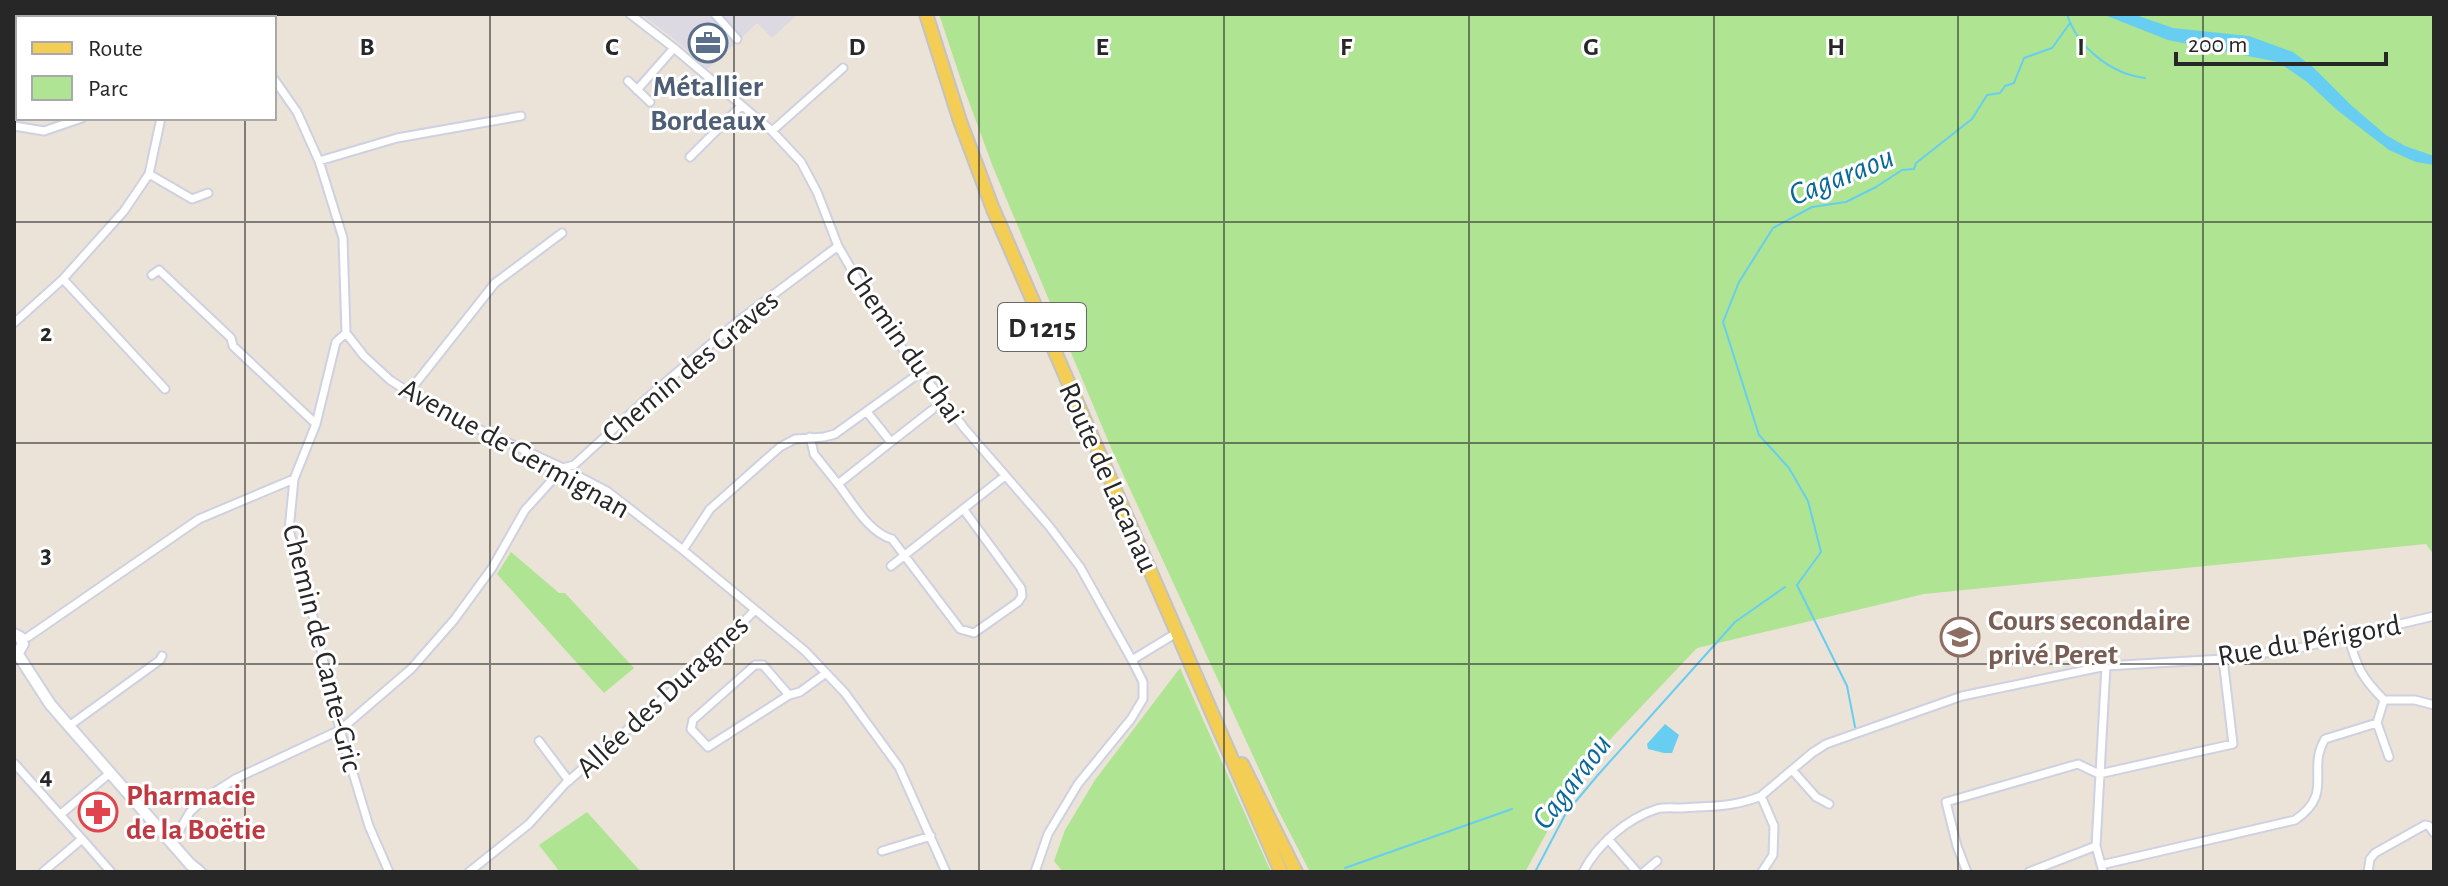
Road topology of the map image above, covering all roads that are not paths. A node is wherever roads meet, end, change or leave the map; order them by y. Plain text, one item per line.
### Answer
1 (715, 14) edge
2 (926, 14) edge
3 (633, 15) edge
4 (737, 39) dead end
5 (674, 48) junction
6 (843, 68) dead end
7 (628, 81) dead end
8 (276, 82) edge
9 (637, 90) junction
10 (650, 102) dead end
11 (741, 106) junction
12 (521, 116) dead end
13 (76, 120) edge
14 (161, 120) edge
15 (14, 126) edge
16 (772, 131) junction
17 (690, 157) dead end
18 (319, 161) junction
19 (149, 174) junction
20 (208, 193) dead end
21 (562, 233) dead end
22 (838, 246) junction
23 (152, 275) dead end
24 (63, 279) junction
25 (14, 323) edge
26 (346, 333) junction
27 (921, 372) junction
28 (165, 389) dead end
29 (408, 393) junction
30 (932, 410) dead end
31 (867, 412) junction
32 (316, 424) junction
33 (810, 437) junction
34 (891, 442) junction
35 (563, 468) junction
36 (1005, 476) junction
37 (294, 479) junction
38 (838, 484) junction
39 (964, 510) junction
40 (683, 550) junction
41 (905, 555) junction
42 (891, 566) dead end
43 (755, 610) junction
44 (2434, 616) edge
45 (1178, 632) junction
46 (2348, 636) junction
47 (18, 637) edge
48 (16, 653) edge
49 (162, 656) dead end
50 (2223, 659) junction
51 (1132, 660) junction
52 (2106, 666) junction
53 (826, 673) junction
54 (789, 695) junction
55 (2384, 700) junction
56 (2434, 705) edge
57 (1213, 712) junction
58 (2377, 723) junction
59 (69, 726) junction
60 (340, 730) junction
61 (539, 741) dead end
62 (2389, 757) dead end
63 (14, 763) edge
64 (1793, 771) junction
65 (110, 773) junction
66 (2099, 774) junction
67 (569, 781) junction
68 (1761, 796) junction
69 (1829, 804) dead end
70 (61, 814) junction
71 (2434, 833) edge
72 (931, 836) junction
73 (82, 839) junction
74 (1608, 839) junction
75 (172, 843) junction
76 (2096, 846) junction
77 (882, 851) dead end
78 (1657, 861) dead end
79 (187, 868) edge
80 (2102, 868) edge
81 (43, 872) edge
82 (111, 872) edge
83 (200, 872) edge
84 (389, 872) edge
85 (469, 872) edge
86 (946, 872) edge
87 (1035, 872) edge
88 (1281, 872) edge
89 (1296, 872) edge
90 (1583, 872) edge
91 (1637, 872) edge
92 (1644, 872) edge
93 (1762, 872) edge
94 (1967, 872) edge
95 (2029, 872) edge
96 (2368, 872) edge

1 - 4 street
2 - 45 main road, Route de Lacanau / D 1215
3 - 5 street, Chemin du Chai
5 - 9 street
5 - 11 street, Chemin du Chai
6 - 16 street
7 - 9 street
8 - 18 street
9 - 10 street
11 - 16 street, Chemin du Chai
11 - 17 street
12 - 18 street
13 - 15 street
14 - 19 street
16 - 22 street, Chemin du Chai
18 - 26 street
19 - 20 street
19 - 24 street
21 - 29 street
22 - 27 street, Chemin du Chai
22 - 35 street, Chemin des Graves
23 - 32 street
24 - 25 street
24 - 28 street
26 - 29 street, Avenue de Germignan
26 - 32 street, Chemin de Cante-Gric
27 - 31 street
27 - 36 street, Chemin du Chai
29 - 35 street, Avenue de Germignan
30 - 34 street
31 - 33 street
31 - 34 street
32 - 37 street, Chemin de Cante-Gric
33 - 38 street
33 - 40 street
34 - 38 street
35 - 40 street, Avenue de Germignan
35 - 60 street, Chemin des Graves
36 - 39 street
36 - 51 street, Chemin du Chai
37 - 47 street
37 - 60 street, Chemin de Cante-Gric
38 - 41 street
39 - 41 street
39 - 41 street
40 - 43 street, Avenue de Germignan
41 - 42 street
43 - 53 street, Avenue de Germignan
43 - 67 street, Allée des Duragnes
44 - 46 street, Rue du Périgord
45 - 51 street
45 - 57 main road, Route de Lacanau / D 1215
46 - 50 street, Rue du Périgord
46 - 55 street
47 - 48 main road
48 - 59 main road
49 - 59 street
50 - 52 street, Rue du Périgord
50 - 66 street
51 - 87 street, Chemin du Chai
52 - 64 street, Rue du Périgord
52 - 66 street
53 - 54 street
53 - 72 street, Avenue de Germignan
54 - 54 street
55 - 56 street
55 - 58 street
57 - 88 main road, Route de Lacanau / D 1215
57 - 89 main road, Route de Lacanau / D 1215
58 - 62 street
58 - 80 street
59 - 65 main road
60 - 75 street, Chemin des Graves
60 - 84 street, Chemin de Cante-Gric
61 - 67 street, Allée des Duragnes
63 - 70 street
64 - 68 street, Rue du Périgord
64 - 69 street
65 - 70 street
65 - 75 main road
66 - 76 street
66 - 94 street
67 - 85 street, Allée des Duragnes
68 - 74 street
68 - 93 street
70 - 73 street
71 - 96 street
72 - 77 street
72 - 86 street, Avenue de Germignan
73 - 81 street
73 - 82 street
74 - 90 street
74 - 91 street
75 - 79 main road
76 - 80 street
76 - 95 street
78 - 92 street
79 - 83 main road

